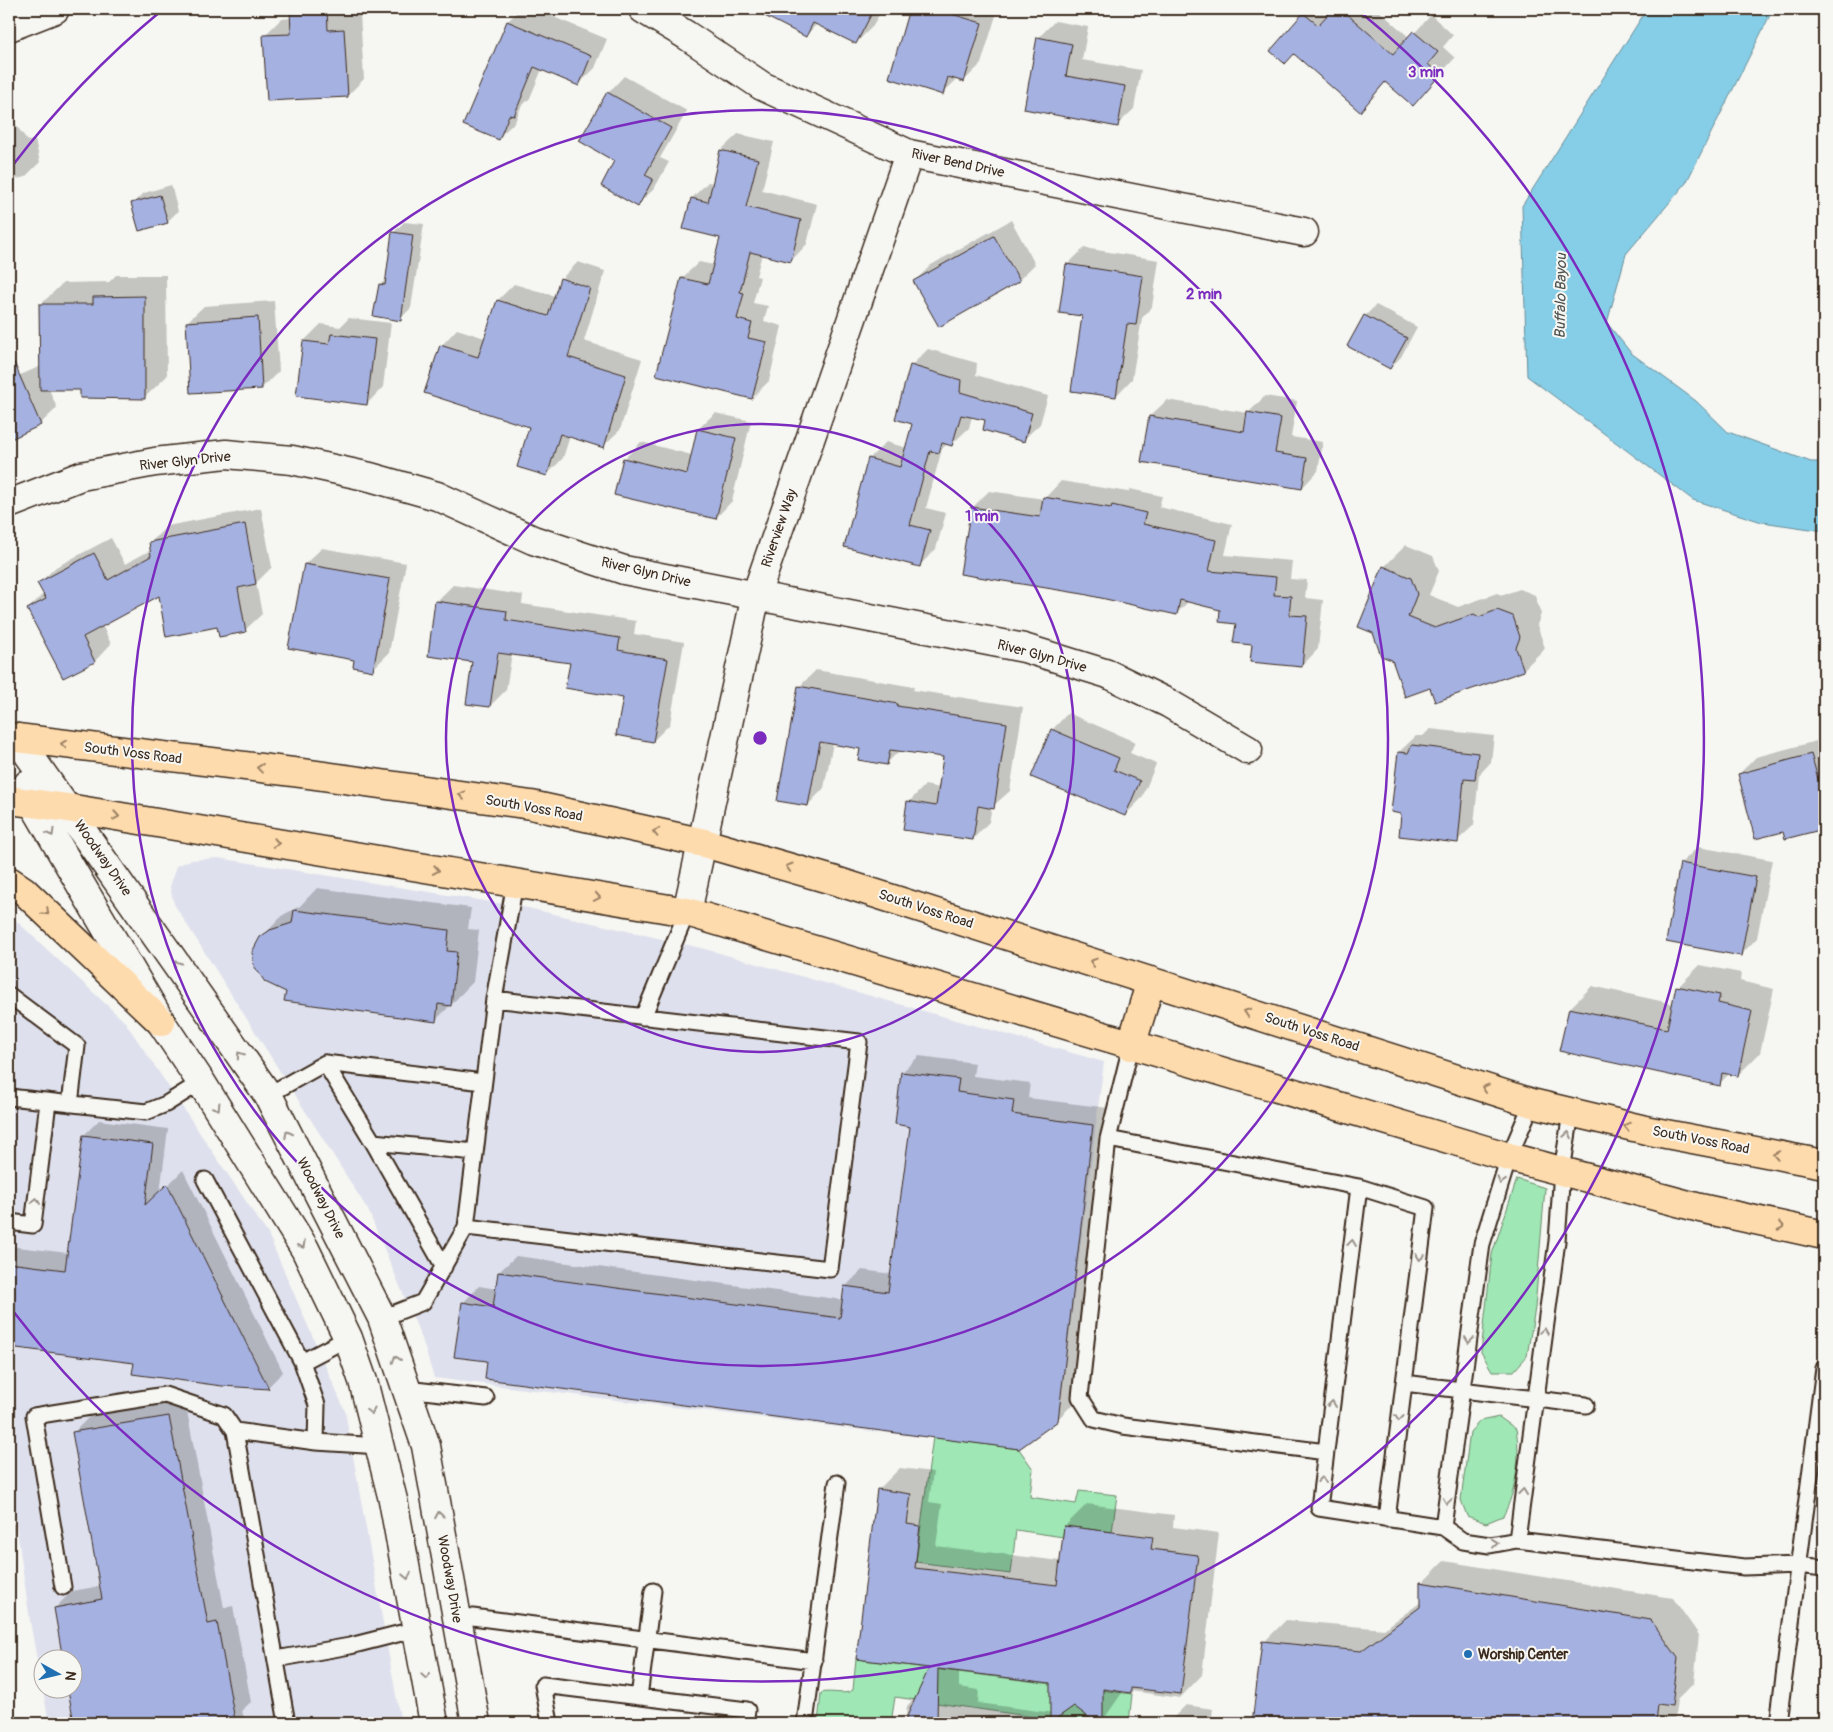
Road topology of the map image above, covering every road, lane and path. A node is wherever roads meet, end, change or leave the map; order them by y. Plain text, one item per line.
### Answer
1 (55, 9) edge
2 (643, 9) edge
3 (9, 27) edge
4 (909, 154) junction
5 (1304, 232) dead end
6 (9, 504) edge
7 (756, 595) junction
8 (12, 733) edge
9 (1248, 750) dead end
10 (21, 802) edge
11 (68, 808) junction
12 (704, 842) junction
13 (9, 882) edge
14 (515, 883) junction
15 (687, 912) junction
16 (1151, 980) junction
17 (9, 995) edge
18 (494, 999) junction
19 (643, 1016) junction
20 (161, 1022) junction
21 (1131, 1046) junction
22 (325, 1063) junction
23 (201, 1082) junction
24 (483, 1082) junction
25 (268, 1095) junction
26 (9, 1097) edge
27 (48, 1102) junction
28 (1532, 1103) junction
29 (70, 1104) junction
30 (1571, 1112) junction
31 (1108, 1139) junction
32 (373, 1142) junction
33 (475, 1152) junction
34 (1509, 1157) junction
35 (1824, 1164) edge
36 (1562, 1171) junction
37 (205, 1180) dead end
38 (1359, 1187) junction
39 (9, 1222) edge
40 (466, 1227) junction
41 (1824, 1235) edge
42 (444, 1267) junction
43 (382, 1318) junction
44 (348, 1338) junction
45 (302, 1362) junction
46 (1824, 1368) edge
47 (1404, 1383) junction
48 (406, 1389) junction
49 (1463, 1390) junction
50 (486, 1398) dead end
51 (1535, 1398) junction
52 (1586, 1405) dead end
53 (235, 1431) junction
54 (316, 1442) junction
55 (380, 1446) junction
56 (1326, 1452) junction
57 (837, 1482) dead end
58 (1387, 1519) junction
59 (1443, 1528) junction
60 (1517, 1540) junction
61 (1798, 1565) junction
62 (1824, 1568) edge
63 (63, 1587) dead end
64 (654, 1591) dead end
65 (457, 1615) junction
66 (417, 1629) junction
67 (647, 1639) junction
68 (276, 1659) junction
69 (814, 1662) junction
70 (639, 1697) junction
71 (287, 1723) edge
72 (434, 1723) edge
73 (476, 1723) edge
74 (550, 1723) edge
75 (745, 1723) edge
76 (805, 1723) edge
77 (1778, 1723) edge

1 - 3 street
2 - 4 street, River Bend Drive
4 - 5 street, River Bend Drive
4 - 7 street, Riverview Way
6 - 7 street, River Glyn Drive
7 - 9 street, River Glyn Drive
7 - 12 street, Riverview Way
8 - 10 street, Woodway Drive
8 - 11 street, Woodway Drive
12 -> 8 main road, South Voss Road
10 - 11 main road
10 -> 20 street, Woodway Drive
11 -> 14 main road
25 -> 11 street, Woodway Drive
12 - 15 street, Riverview Way
16 -> 12 main road, South Voss Road
13 -> 20 main road
14 -> 15 main road
14 - 18 lane
15 - 19 lane
15 - 21 main road
16 - 21 main road
28 -> 16 main road, South Voss Road
17 - 29 lane
18 - 19 lane
18 - 24 lane
19 - 40 lane
20 - 23 street, Woodway Drive
21 - 31 lane
21 - 34 main road
22 - 24 lane
22 - 25 lane
22 - 32 lane
23 - 29 lane
23 -> 44 street, Woodway Drive
24 - 33 lane
43 -> 25 street, Woodway Drive
26 - 27 lane
27 - 29 lane
39 -> 27 lane
28 - 30 main road, South Voss Road
28 - 34 lane
35 -> 30 main road, South Voss Road
36 -> 30 lane
31 - 38 lane
31 - 56 lane
32 - 33 lane
32 - 42 lane
33 - 40 lane
34 - 36 main road
34 -> 49 lane
36 -> 41 main road
51 -> 36 lane
37 - 45 lane
38 -> 47 lane
56 -> 38 lane
40 - 42 lane
42 - 43 lane
43 - 44 street
48 -> 43 street, Woodway Drive
44 - 45 lane
44 -> 55 street, Woodway Drive
45 - 54 lane
46 - 61 lane
47 - 49 lane
47 -> 58 lane
48 - 50 lane
65 -> 48 street, Woodway Drive
49 - 51 lane
49 -> 59 lane
51 - 52 lane
60 -> 51 lane
53 - 54 lane
53 - 63 lane
53 - 68 lane
54 - 55 lane
55 -> 66 street, Woodway Drive
58 -> 56 lane
57 - 69 lane
58 - 59 lane
59 -> 60 lane
60 - 61 lane
61 - 62 lane
61 - 77 lane
64 - 67 lane
65 - 66 street
65 - 67 lane
65 - 73 street, Woodway Drive
66 - 68 lane
66 -> 72 street, Woodway Drive
67 - 69 lane
67 - 70 lane
68 - 71 lane
69 - 76 lane
70 - 74 lane
70 - 75 lane

